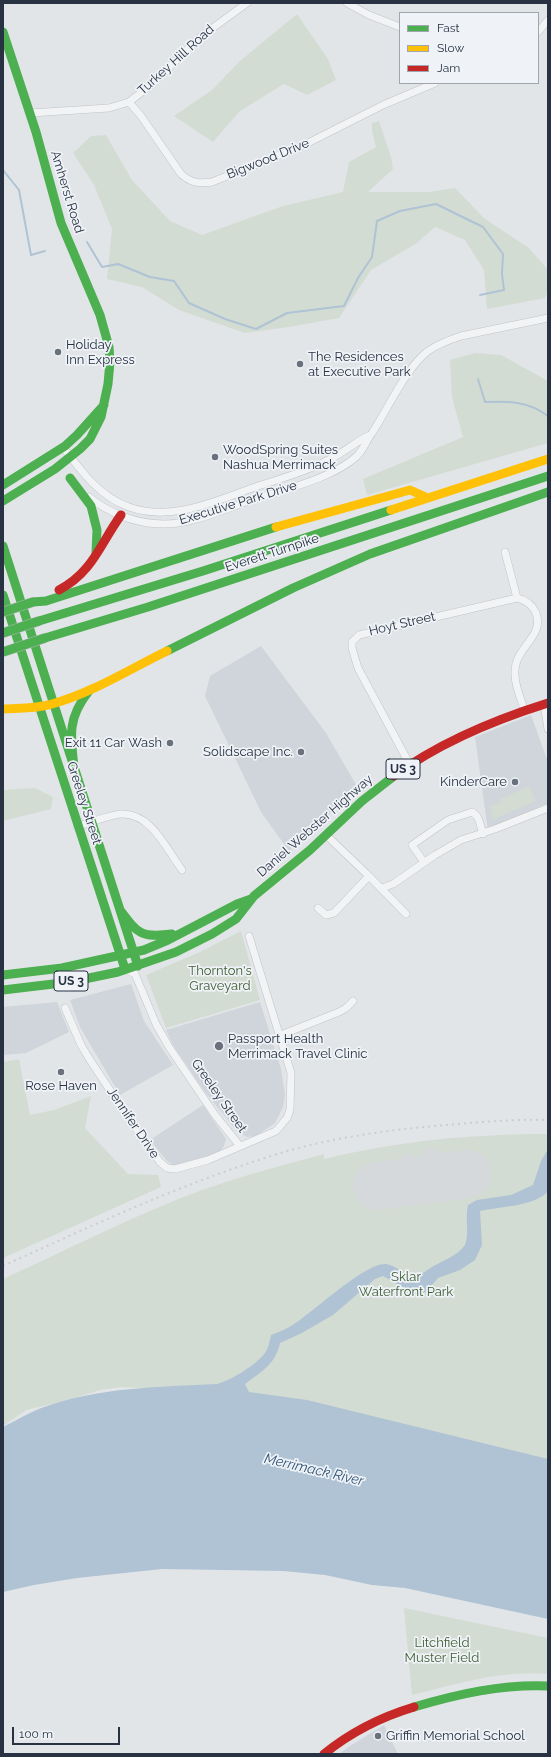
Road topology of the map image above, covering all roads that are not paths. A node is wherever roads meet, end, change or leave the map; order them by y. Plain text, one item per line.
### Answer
1 (247, 3) edge
2 (347, 3) edge
3 (548, 20) edge
4 (399, 27) edge
5 (539, 31) edge
6 (3, 32) edge
7 (433, 84) edge
8 (129, 102) junction
9 (30, 113) junction
10 (548, 318) edge
11 (104, 405) junction
12 (370, 435) junction
13 (63, 447) junction
14 (70, 457) junction
15 (548, 459) edge
16 (65, 471) junction
17 (548, 476) edge
18 (5, 482) edge
19 (548, 492) edge
20 (428, 498) junction
21 (3, 501) edge
22 (128, 507) junction
23 (121, 515) junction
24 (3, 546) edge
25 (504, 552) dead end
26 (95, 557) junction
27 (3, 595) edge
28 (518, 598) junction
29 (33, 602) junction
30 (3, 612) edge
31 (3, 633) edge
32 (3, 652) edge
33 (91, 689) junction
34 (546, 703) edge
35 (53, 704) junction
36 (39, 707) junction
37 (3, 709) edge
38 (524, 710) junction
39 (548, 728) edge
40 (410, 765) junction
41 (74, 766) junction
42 (548, 808) edge
43 (92, 822) junction
44 (77, 827) junction
45 (482, 834) junction
46 (326, 835) junction
47 (424, 862) junction
48 (182, 870) dead end
49 (369, 876) junction
50 (382, 888) junction
51 (251, 899) junction
52 (318, 908) dead end
53 (120, 910) junction
54 (406, 914) dead end
55 (183, 932) junction
56 (249, 936) dead end
57 (134, 952) junction
58 (120, 956) junction
59 (125, 969) junction
60 (136, 970) junction
61 (3, 975) edge
62 (3, 990) edge
63 (353, 1001) dead end
64 (65, 1008) dead end
65 (281, 1035) junction
66 (240, 1146) junction
67 (548, 1686) edge
68 (324, 1754) edge

1 - 8 street, Turkey Hill Road
2 - 4 street
3 - 5 street
6 - 9 main road, Amherst Road
7 - 8 street, Bigwood Drive
8 - 9 street, Turkey Hill Road
9 - 11 main road, Amherst Road
10 - 12 street, Executive Park Drive
11 - 13 main road
11 - 14 main road, Amherst Road
12 - 22 street, Executive Park Drive
12 - 23 street, Executive Park Drive
13 - 14 street, Executive Park Drive
13 - 18 main road
14 - 16 main road, Amherst Road
14 - 22 street, Executive Park Drive
15 - 20 main road, Everett Turnpike
16 - 21 main road, Amherst Road
16 - 23 street, Executive Park Drive
16 - 26 main road
17 - 32 main road, Everett Turnpike, bridge
19 - 33 main road
20 - 29 main road
20 - 31 main road, Everett Turnpike, bridge
22 - 23 street
23 - 26 main road
24 - 35 main road, Greeley Street
25 - 28 street
26 - 29 main road
27 - 36 main road, Greeley Street
28 - 38 street
28 - 40 street, Hoyt Street
29 - 30 main road, bridge
33 - 35 main road
33 - 41 main road
34 - 38 main road, Daniel Webster Highway / US 3
34 - 39 street
35 - 36 main road
35 - 41 main road, Greeley Street
36 - 37 main road
36 - 44 main road, Greeley Street
38 - 40 main road, Daniel Webster Highway / US 3
40 - 46 main road, Daniel Webster Highway / US 3
41 - 43 main road, Greeley Street
42 - 45 street
43 - 44 street
43 - 48 street
43 - 53 main road, Greeley Street
44 - 58 main road, Greeley Street
45 - 47 street
45 - 47 street
46 - 49 street
46 - 51 main road, Daniel Webster Highway / US 3
47 - 50 street
49 - 50 street
49 - 52 street
50 - 54 street
51 - 55 main road, Daniel Webster Highway / US 3
51 - 60 main road, Daniel Webster Highway / US 3
53 - 55 main road
53 - 57 main road, Greeley Street
55 - 57 main road, Daniel Webster Highway / US 3
56 - 65 street
57 - 58 main road, Daniel Webster Highway / US 3
57 - 60 main road, Greeley Street
58 - 59 main road, Greeley Street
58 - 61 main road, Daniel Webster Highway / US 3
59 - 60 main road, Daniel Webster Highway / US 3
59 - 62 main road, Daniel Webster Highway / US 3
60 - 66 street, Greeley Street
63 - 65 street
64 - 66 street, Jennifer Drive
65 - 66 street
67 - 68 main road

